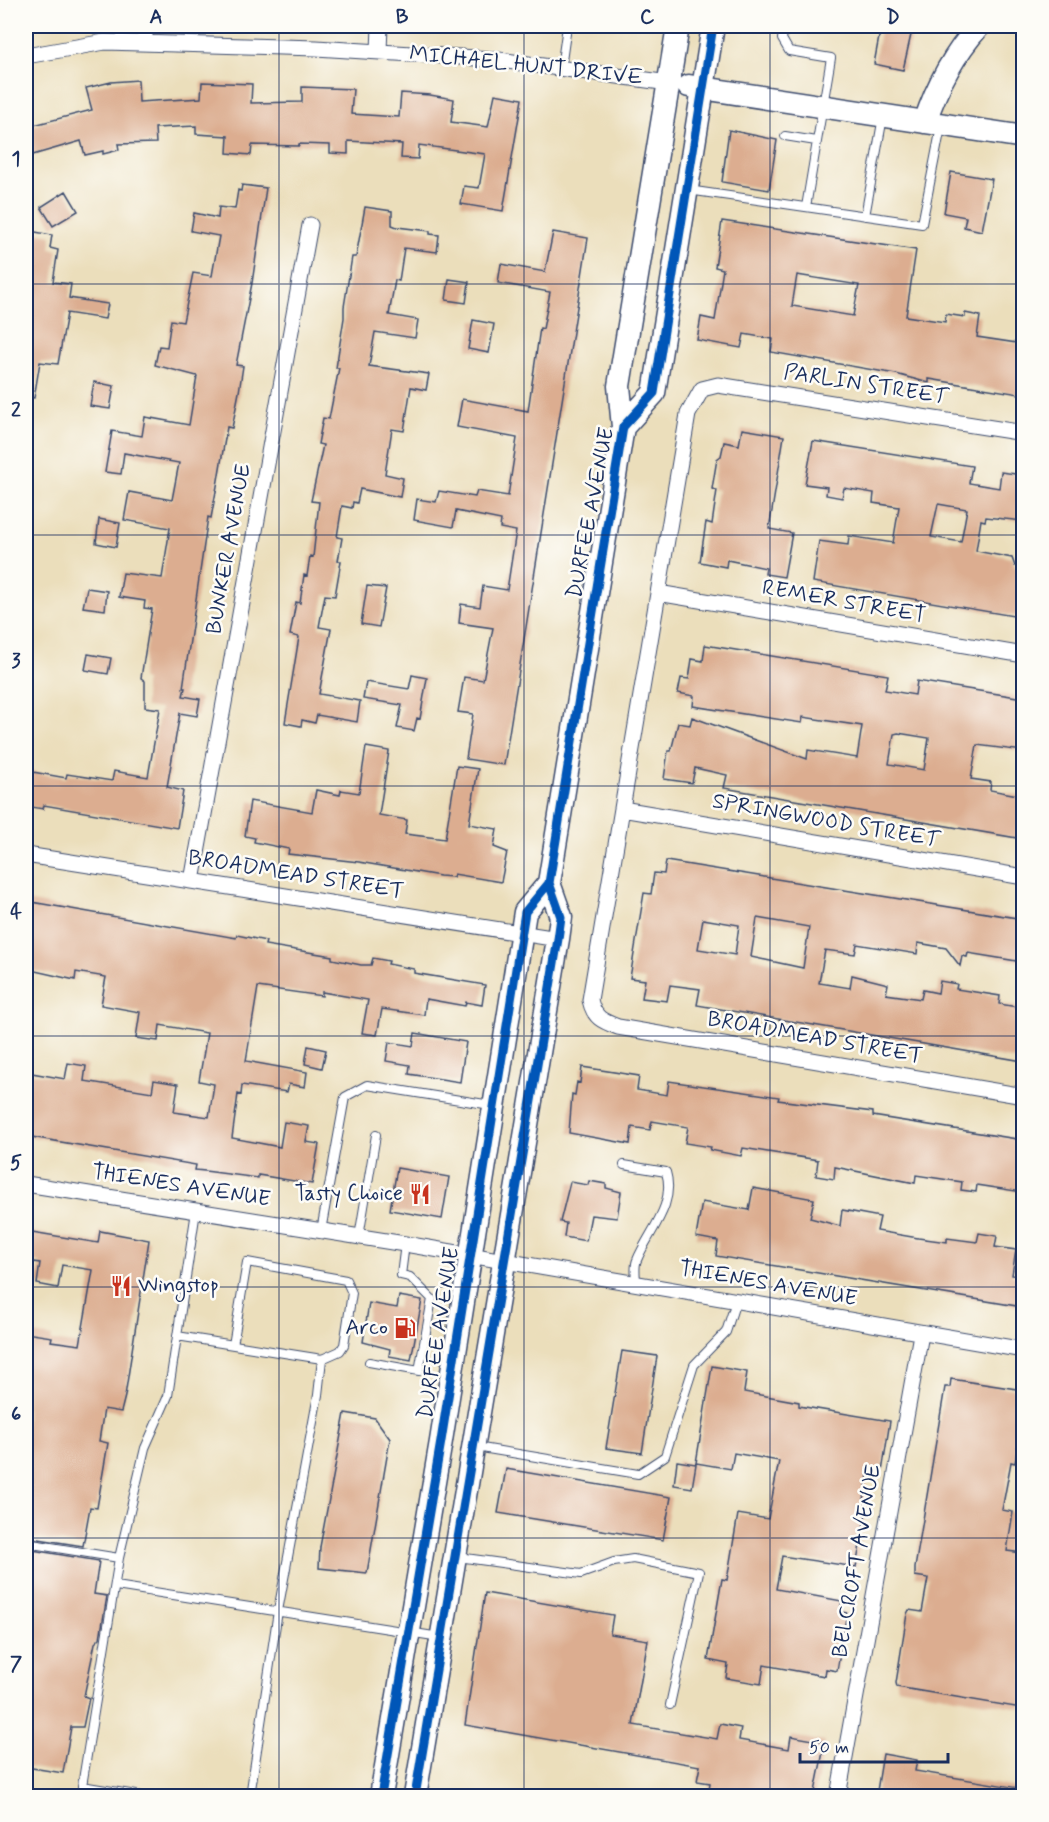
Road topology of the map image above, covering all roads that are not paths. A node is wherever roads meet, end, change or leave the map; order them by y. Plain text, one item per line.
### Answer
1 (145, 26) edge
2 (380, 26) edge
3 (567, 26) edge
4 (678, 26) edge
5 (713, 26) edge
6 (784, 26) edge
7 (979, 26) edge
8 (145, 43) junction
9 (379, 51) junction
10 (26, 56) edge
11 (561, 68) junction
12 (669, 83) junction
13 (702, 88) junction
14 (822, 106) junction
15 (884, 116) junction
16 (934, 123) junction
17 (785, 136) dead end
18 (1023, 137) edge
19 (816, 141) junction
20 (686, 190) junction
21 (806, 207) junction
22 (866, 216) junction
23 (310, 225) dead end
24 (623, 427) junction
25 (1023, 433) edge
26 (658, 593) junction
27 (1023, 655) edge
28 (622, 809) junction
29 (26, 855) edge
30 (1023, 877) edge
31 (192, 881) junction
32 (549, 883) junction
33 (521, 934) junction
34 (558, 939) junction
35 (1023, 1096) edge
36 (495, 1106) junction
37 (376, 1135) dead end
38 (624, 1165) dead end
39 (26, 1185) edge
40 (196, 1211) junction
41 (321, 1231) junction
42 (359, 1237) junction
43 (405, 1244) junction
44 (471, 1256) junction
45 (506, 1262) junction
46 (636, 1283) junction
47 (736, 1301) junction
48 (921, 1334) junction
49 (177, 1336) junction
50 (233, 1345) junction
51 (1023, 1350) edge
52 (322, 1359) junction
53 (369, 1362) dead end
54 (475, 1446) junction
55 (26, 1543) edge
56 (456, 1556) junction
57 (119, 1558) junction
58 (116, 1586) junction
59 (278, 1611) junction
60 (407, 1631) junction
61 (441, 1637) junction
62 (670, 1705) dead end
63 (142, 1797) edge
64 (250, 1797) edge
65 (381, 1797) edge
66 (415, 1797) edge
67 (838, 1797) edge

1 - 8 street
2 - 9 street
3 - 11 lane
4 - 12 main road, DURFEE AVENUE
5 - 13 main road, DURFEE AVENUE
6 - 14 lane
7 - 16 main road
8 - 9 street, MICHAEL HUNT DRIVE
8 - 10 street, MICHAEL HUNT DRIVE
9 - 11 street, MICHAEL HUNT DRIVE
11 - 12 street, MICHAEL HUNT DRIVE
12 - 13 main road, MICHAEL HUNT DRIVE
12 - 24 main road, DURFEE AVENUE
13 - 14 main road, MICHAEL HUNT DRIVE
13 - 20 main road, DURFEE AVENUE
14 - 15 main road, MICHAEL HUNT DRIVE
14 - 19 lane
15 - 16 main road, MICHAEL HUNT DRIVE
15 - 22 lane
16 - 18 main road, MICHAEL HUNT DRIVE
16 - 22 lane
17 - 19 lane
19 - 21 lane
20 - 21 lane
20 - 24 main road, DURFEE AVENUE
21 - 22 lane
23 - 31 street, BUNKER AVENUE
24 - 32 main road, DURFEE AVENUE
25 - 26 street, PARLIN STREET
26 - 27 street, REMER STREET
26 - 28 street
28 - 30 street, SPRINGWOOD STREET
28 - 35 street, BROADMEAD STREET
29 - 31 street, BROADMEAD STREET
31 - 33 street, BROADMEAD STREET
32 - 33 main road, DURFEE AVENUE
32 - 34 main road, DURFEE AVENUE
33 - 34 street, BROADMEAD STREET
33 - 36 main road, DURFEE AVENUE
34 - 45 main road, DURFEE AVENUE
36 - 41 lane
36 - 44 main road, DURFEE AVENUE
37 - 42 lane
38 - 46 lane
39 - 40 street, THIENES AVENUE
40 - 41 street, THIENES AVENUE
40 - 49 lane
41 - 42 street, THIENES AVENUE
42 - 43 street, THIENES AVENUE
43 - 44 street, THIENES AVENUE
43 - 53 lane
44 - 45 street, THIENES AVENUE
44 - 60 main road, DURFEE AVENUE
45 - 46 street, THIENES AVENUE
45 - 54 main road, DURFEE AVENUE
46 - 47 street, THIENES AVENUE
47 - 48 street, THIENES AVENUE
47 - 54 lane
48 - 51 street, THIENES AVENUE
48 - 67 street, BELCROFT AVENUE
49 - 50 lane
49 - 57 lane
50 - 52 lane
50 - 52 lane
52 - 59 lane
54 - 56 main road, DURFEE AVENUE
55 - 57 lane
56 - 61 main road, DURFEE AVENUE
56 - 62 lane
57 - 58 lane
58 - 59 lane
58 - 63 lane
59 - 60 lane
59 - 64 lane
60 - 61 lane
60 - 65 main road, DURFEE AVENUE
61 - 66 main road, DURFEE AVENUE

